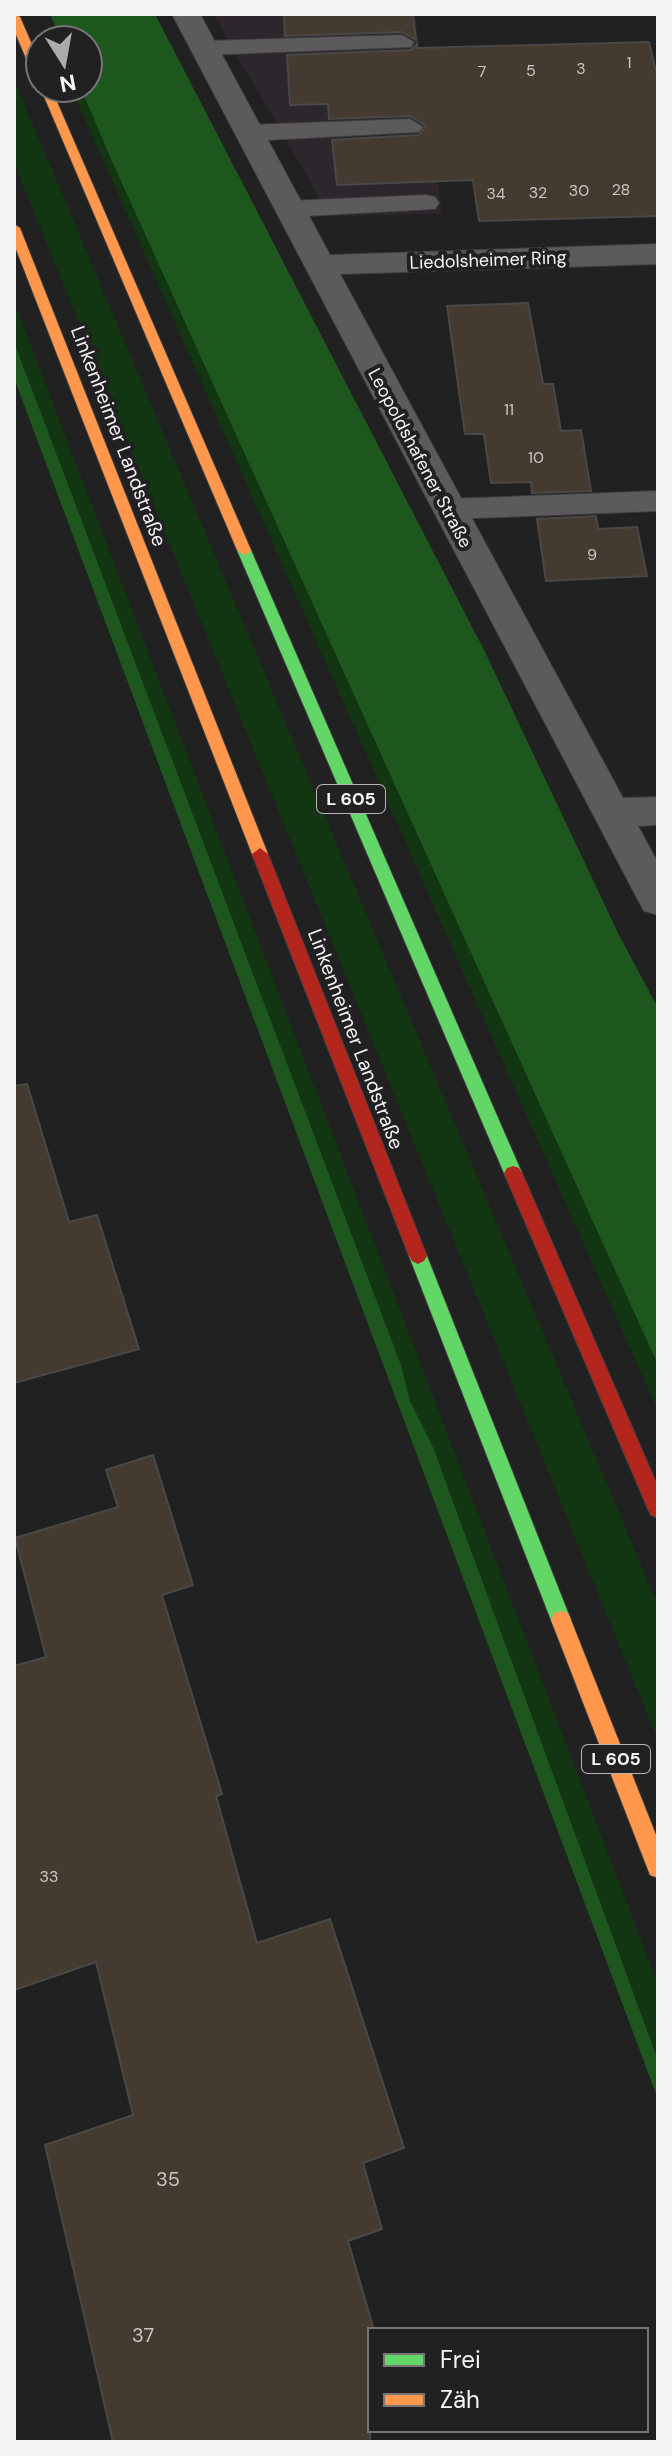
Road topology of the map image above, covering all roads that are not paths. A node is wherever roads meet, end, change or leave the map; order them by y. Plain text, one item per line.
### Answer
1 (186, 14) edge
2 (14, 17) edge
3 (24, 40) edge
4 (402, 42) dead end
5 (204, 48) junction
6 (52, 104) edge
7 (410, 127) dead end
8 (250, 133) junction
9 (426, 203) dead end
10 (288, 209) junction
11 (14, 228) edge
12 (658, 254) edge
13 (318, 265) junction
14 (658, 501) edge
15 (448, 509) junction
16 (658, 811) edge
17 (612, 813) junction
18 (658, 900) edge
19 (658, 1509) edge
20 (658, 1867) edge

1 - 5 street, Leopoldshafener Straße
2 - 3 main road
4 - 5 lane
5 - 8 street, Leopoldshafener Straße
6 - 19 main road, L 605
7 - 8 lane
8 - 10 street, Leopoldshafener Straße
9 - 10 lane
10 - 13 street, Leopoldshafener Straße
11 - 20 main road, Linkenheimer Landstraße / L 605
12 - 13 street, Liedolsheimer Ring
13 - 15 street, Leopoldshafener Straße
14 - 15 lane
15 - 17 street, Leopoldshafener Straße
16 - 17 street
17 - 18 street, Leopoldshafener Straße

